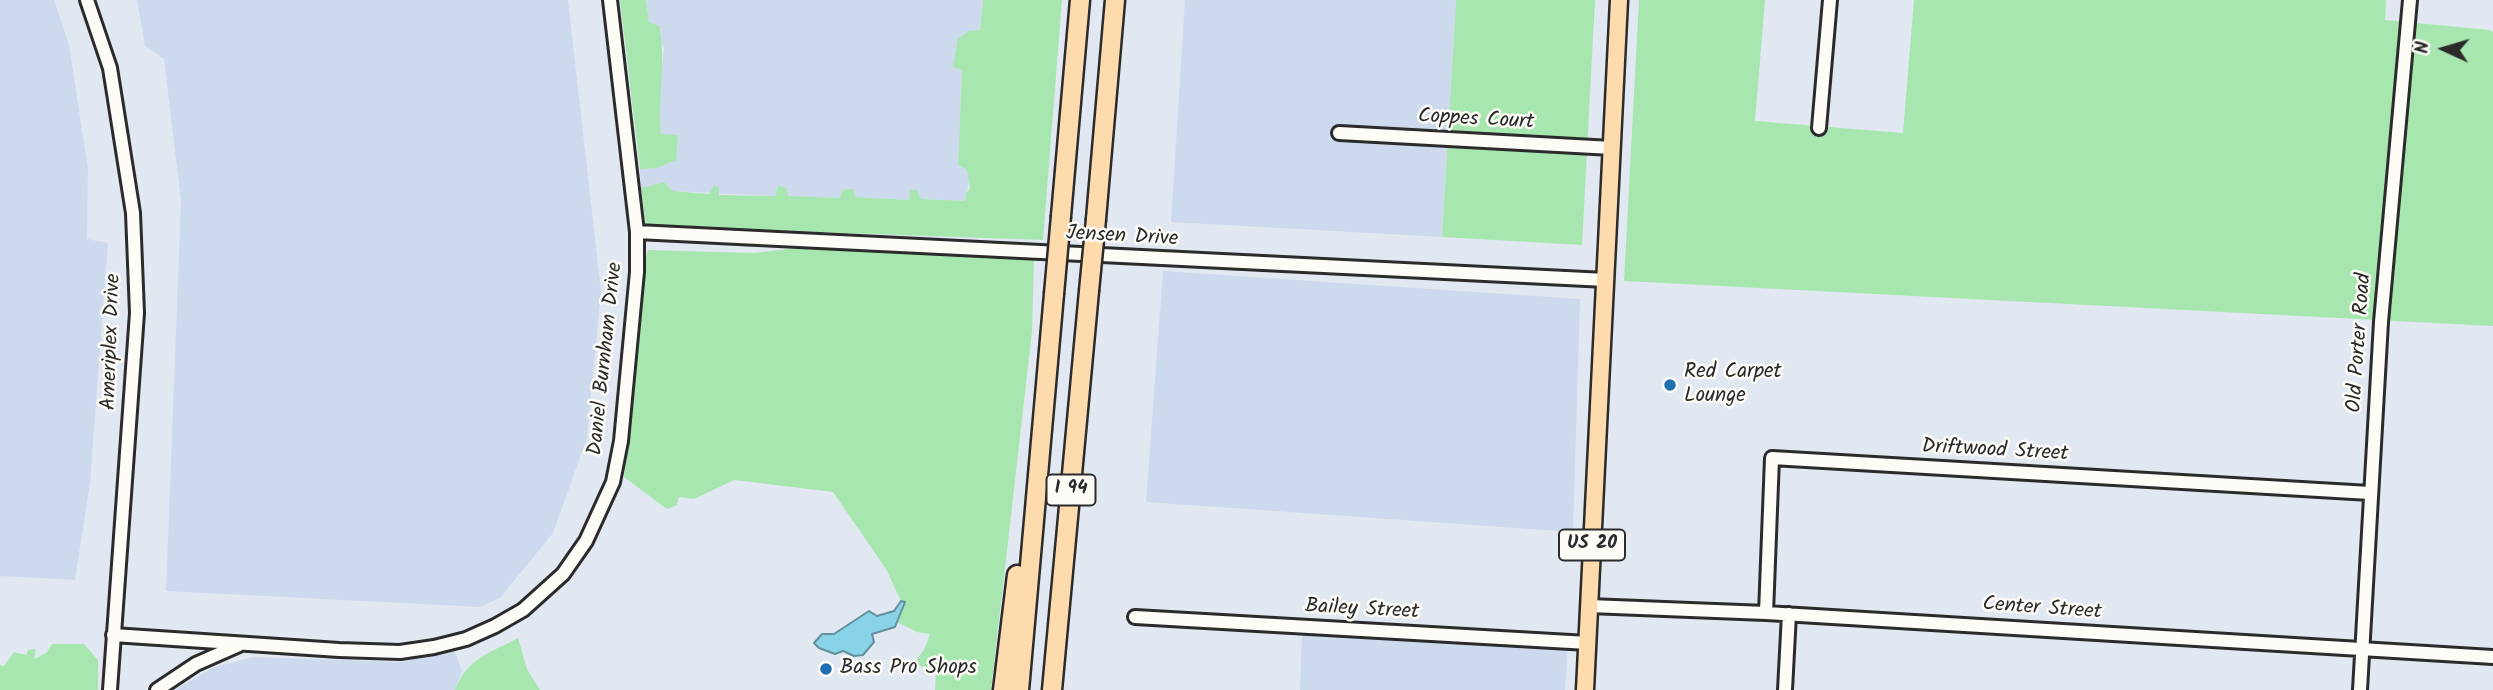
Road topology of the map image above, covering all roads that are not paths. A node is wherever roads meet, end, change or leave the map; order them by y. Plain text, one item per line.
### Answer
1 (87, 0) edge
2 (610, 0) edge
3 (1080, 0) edge
4 (1115, 0) edge
5 (1619, 0) edge
6 (1830, 0) edge
7 (2410, 0) edge
8 (1819, 128) dead end
9 (1339, 133) dead end
10 (1612, 148) junction
11 (637, 232) junction
12 (1606, 280) junction
13 (1052, 323) junction
14 (2370, 493) junction
15 (1588, 606) junction
16 (1766, 613) junction
17 (1789, 614) junction
18 (1135, 617) dead end
19 (113, 635) junction
20 (242, 643) junction
21 (1588, 643) junction
22 (2362, 649) junction
23 (2493, 657) edge
24 (110, 690) edge
25 (157, 690) edge
26 (1003, 690) edge
27 (1019, 690) edge
28 (1052, 690) edge
29 (1586, 690) edge
30 (1785, 690) edge
31 (2360, 690) edge

1 - 19 street, Ameriplex Drive
2 - 11 street, Daniel Burnham Drive
3 - 13 highway, I 94, bridge
4 - 28 highway, I 94, bridge
5 - 10 main road, US 20
6 - 8 street
7 - 14 street, Old Porter Road
9 - 10 street, Coppes Court
10 - 12 main road, US 20
11 - 12 street, Jensen Drive
11 - 20 street, Daniel Burnham Drive
12 - 15 main road, US 20
13 - 26 highway
13 - 27 highway, I 94
14 - 16 street, Driftwood Street
14 - 22 street, Old Porter Road
15 - 16 street, Center Street
15 - 21 main road, US 20
16 - 17 street, Center Street
17 - 22 street, Center Street
17 - 30 street
18 - 21 street, Bailey Street
19 - 20 street, Daniel Burnham Drive
19 - 24 street, Ameriplex Drive
20 - 25 street
21 - 29 main road, US 20
22 - 23 street, Center Street
22 - 31 street, Old Porter Road

